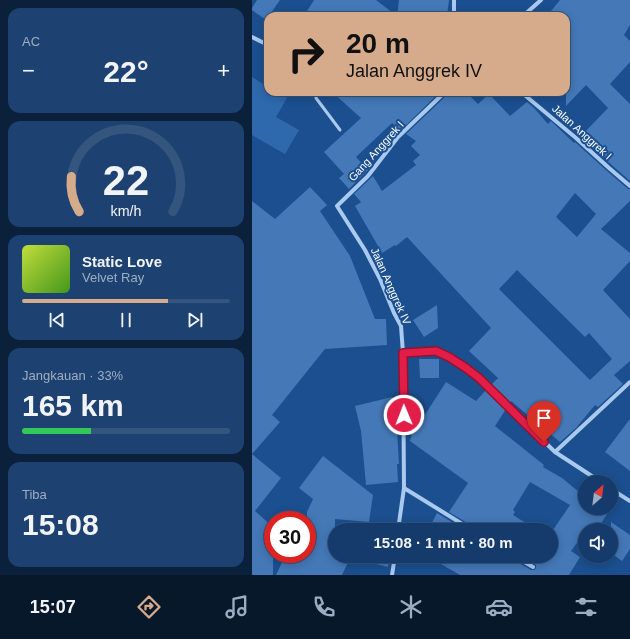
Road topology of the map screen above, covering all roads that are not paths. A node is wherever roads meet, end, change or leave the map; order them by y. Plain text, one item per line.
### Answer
1 (454, 0) edge
2 (542, 0) edge
3 (454, 12) edge
4 (528, 12) edge
5 (252, 37) edge
6 (264, 43) edge
7 (316, 96) edge
8 (441, 96) edge
9 (527, 96) edge
10 (340, 130) dead end
11 (630, 186) edge
12 (337, 206) joint
13 (403, 353) junction
14 (630, 382) edge
15 (555, 452) junction
16 (590, 475) edge
17 (404, 488) junction
18 (618, 493) edge
19 (630, 501) edge
20 (399, 523) edge
21 (461, 523) edge
22 (394, 563) edge
23 (526, 563) edge
24 (533, 567) dead end
25 (392, 575) edge

1 - 3 street
2 - 4 street
5 - 6 street
7 - 10 lane
8 - 12 street, Gang Anggrek I
9 - 11 street, Jalan Anggrek I
12 - 13 street, Jalan Anggrek IV
13 - 15 street
13 - 17 street, Jalan Anggrek IV
14 - 15 street
15 - 16 street
17 - 20 street, Jalan Anggrek IV
17 - 21 street
18 - 19 street
22 - 25 street
23 - 24 street

